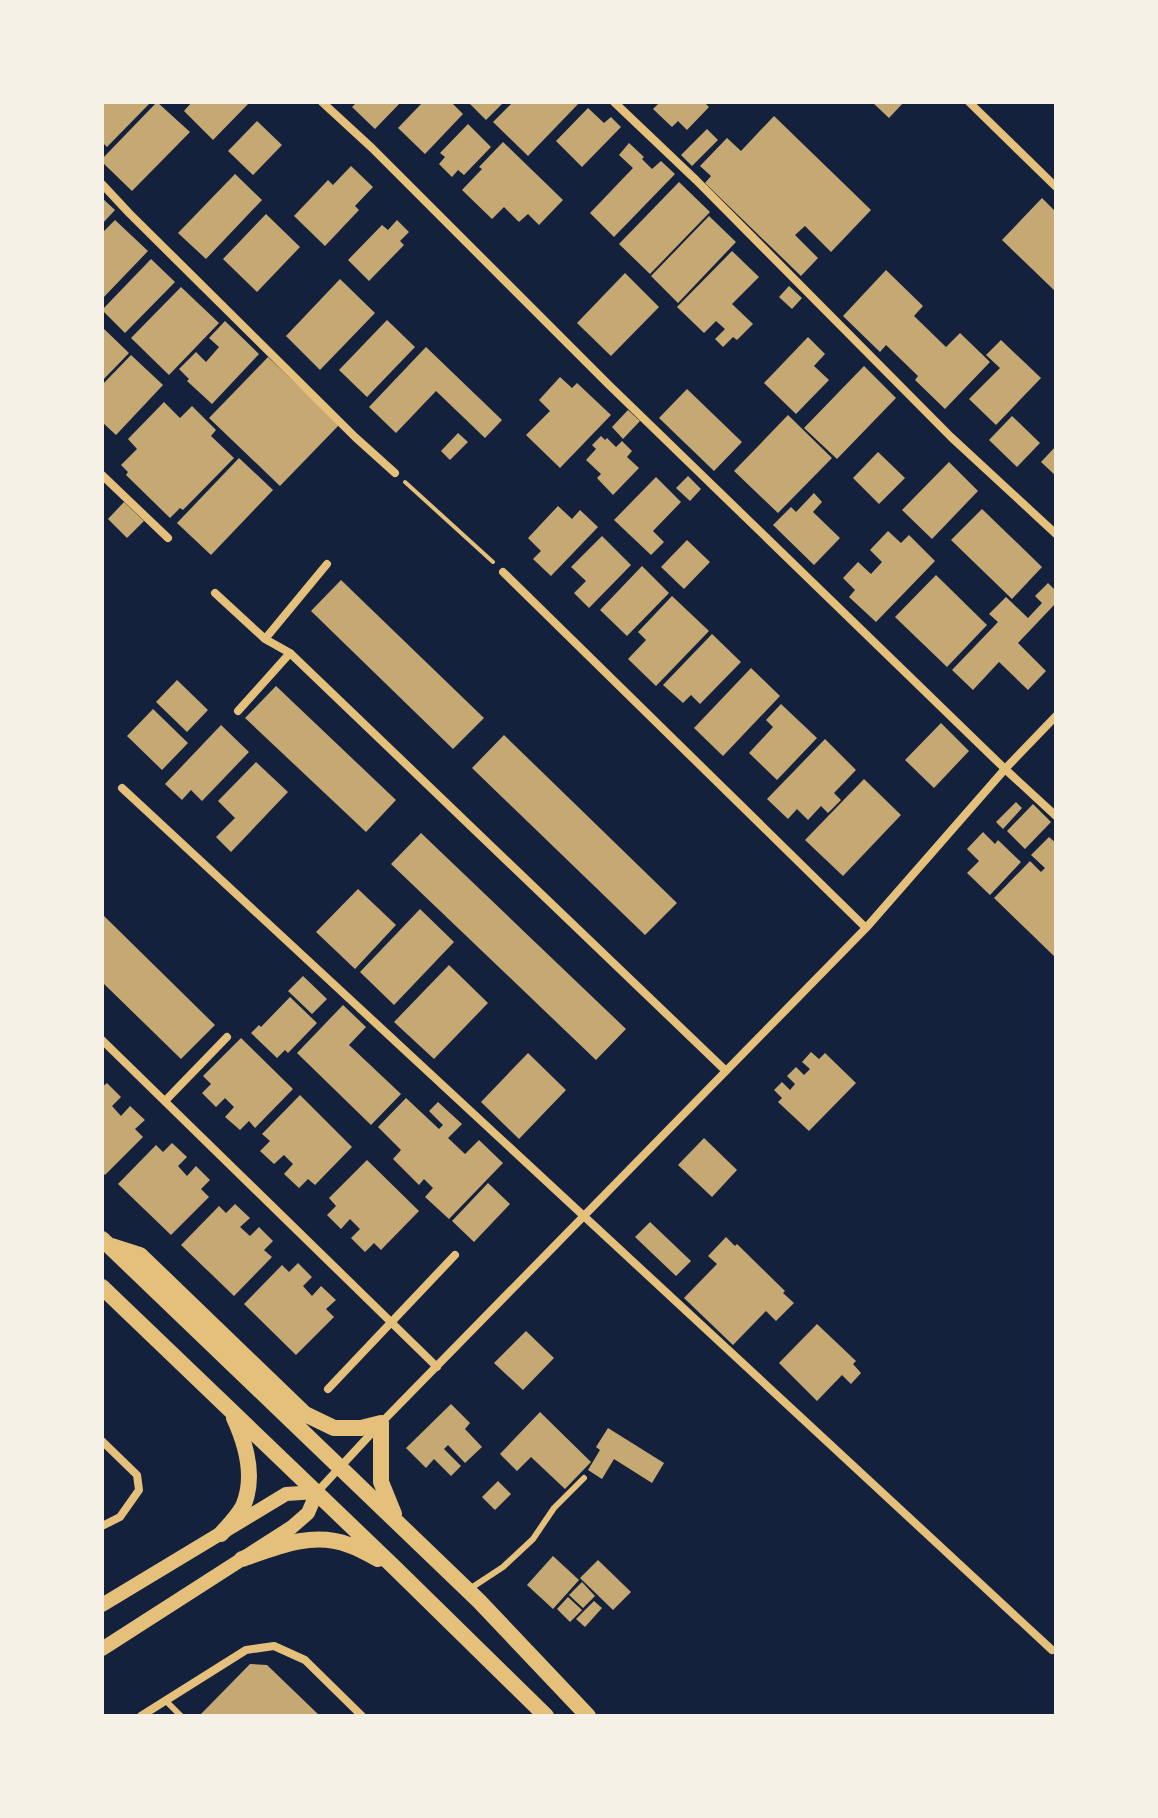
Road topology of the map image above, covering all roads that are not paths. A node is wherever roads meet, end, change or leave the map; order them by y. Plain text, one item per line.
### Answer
1 (322, 102) edge
2 (614, 102) edge
3 (969, 102) edge
4 (102, 184) edge
5 (1056, 187) edge
6 (395, 473) road end
7 (102, 475) edge
8 (1056, 534) edge
9 (168, 538) dead end
10 (327, 564) dead end
11 (503, 572) road end
12 (215, 593) dead end
13 (265, 639) junction
14 (290, 653) junction
15 (238, 711) dead end
16 (1056, 716) edge
17 (1005, 769) junction
18 (122, 788) dead end
19 (1056, 816) edge
20 (866, 928) junction
21 (227, 1037) dead end
22 (102, 1040) edge
23 (726, 1071) junction
24 (165, 1101) junction
25 (583, 1216) junction
26 (104, 1242) edge
27 (455, 1255) dead end
28 (102, 1287) edge
29 (391, 1324) junction
30 (437, 1367) junction
31 (328, 1389) dead end
32 (228, 1407) junction
33 (381, 1423) junction
34 (102, 1441) edge
35 (339, 1468) junction
36 (584, 1478) dead end
37 (317, 1492) junction
38 (397, 1521) junction
39 (102, 1526) edge
40 (221, 1534) junction
41 (242, 1559) junction
42 (394, 1567) junction
43 (468, 1590) junction
44 (102, 1605) edge
45 (102, 1649) edge
46 (1052, 1650) dead end
47 (166, 1701) junction
48 (141, 1716) edge
49 (181, 1716) edge
50 (362, 1716) edge
51 (546, 1716) edge
52 (588, 1716) edge

1 - 17 street
2 - 8 street
3 - 5 street
4 - 6 street
7 - 9 street
10 - 13 street
11 - 20 street
12 - 13 street
13 - 14 street
14 - 15 street
14 - 23 street
16 - 17 street
17 - 19 street
17 - 20 street
18 - 25 street
20 - 23 street
21 - 24 street
22 - 24 street
23 - 25 street
24 - 29 street
25 - 30 street
25 - 46 street
26 - 33 main road
26 - 35 main road
27 - 29 street
28 - 32 main road
29 - 30 street
29 - 31 street
30 - 33 street
32 - 37 main road
32 - 40 main road
33 - 35 street
33 - 38 main road
34 - 39 street
35 - 37 street
35 - 38 main road
36 - 43 lane
37 - 40 street
37 - 41 street
37 - 42 main road
38 - 43 main road
40 - 44 street
41 - 42 main road
41 - 45 street
42 - 51 main road
43 - 52 main road
47 - 48 street
47 - 49 lane
47 - 50 street

